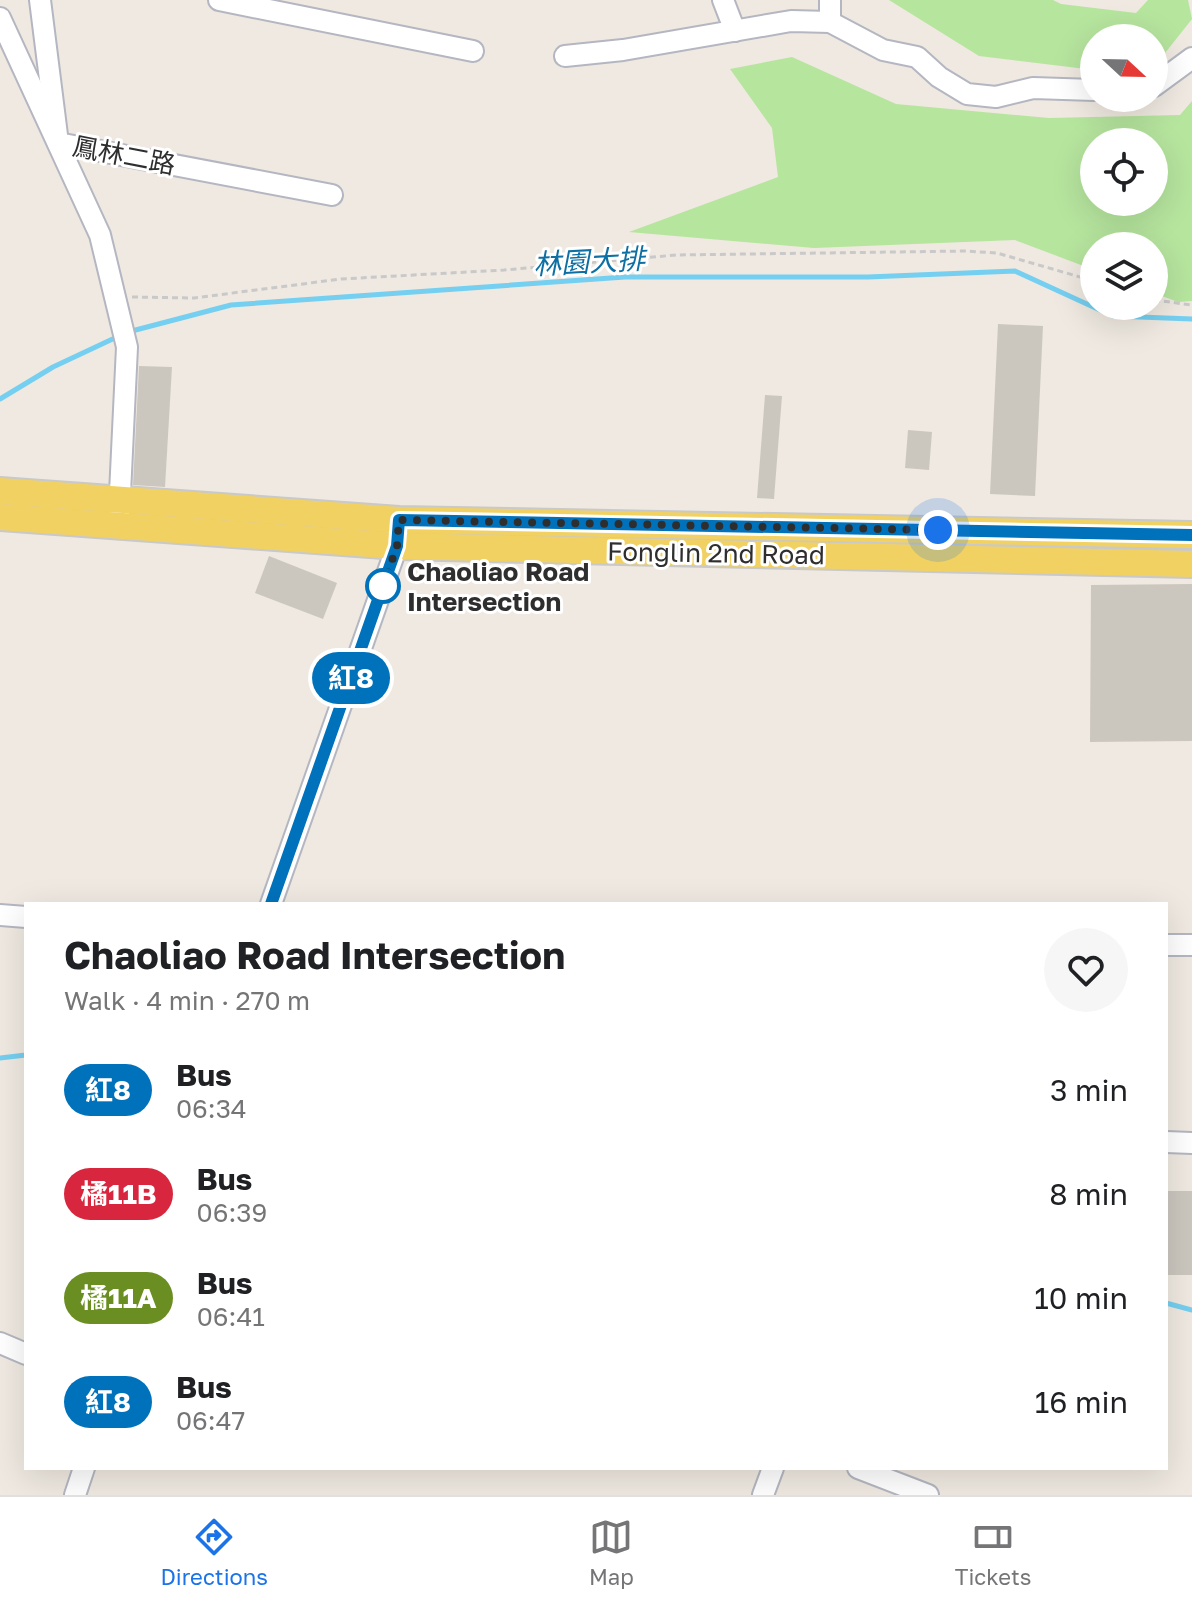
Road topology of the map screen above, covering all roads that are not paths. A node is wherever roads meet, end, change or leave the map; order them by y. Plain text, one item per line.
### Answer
1 (40, 0) edge
2 (219, 0) edge
3 (723, 0) edge
4 (830, 0) edge
5 (0, 18) edge
6 (830, 22) junction
7 (735, 31) junction
8 (473, 51) dead end
9 (565, 56) dead end
10 (1192, 58) edge
11 (1168, 76) edge
12 (1080, 90) edge
13 (58, 143) junction
14 (332, 195) dead end
15 (0, 491) edge
16 (119, 513) junction
17 (0, 517) edge
18 (398, 533) junction
19 (1192, 535) edge
20 (1192, 564) edge
21 (272, 902) edge
22 (0, 915) edge
23 (24, 917) edge
24 (1168, 945) edge
25 (1192, 945) edge
26 (1168, 1142) edge
27 (1192, 1143) edge
28 (0, 1343) edge
29 (24, 1353) edge
30 (83, 1470) edge
31 (772, 1470) edge
32 (863, 1470) edge
33 (75, 1495) edge
34 (763, 1495) edge
35 (928, 1495) edge

1 - 13 street, 鳳林二路
2 - 8 street
3 - 7 street
4 - 6 street
5 - 13 street
6 - 7 street
6 - 12 street
7 - 9 street
10 - 11 street
13 - 14 street, 鳳林二路
13 - 16 street
15 - 16 main road, Fonglin 2nd Road
16 - 17 main road, Fonglin 2nd Road
16 - 18 main road, Fonglin 2nd Road
18 - 19 main road, Fonglin 2nd Road
18 - 20 main road, Fonglin 2nd Road
18 - 21 street
22 - 23 street
24 - 25 street
26 - 27 street
28 - 29 street
30 - 33 street
31 - 34 street
32 - 35 street

